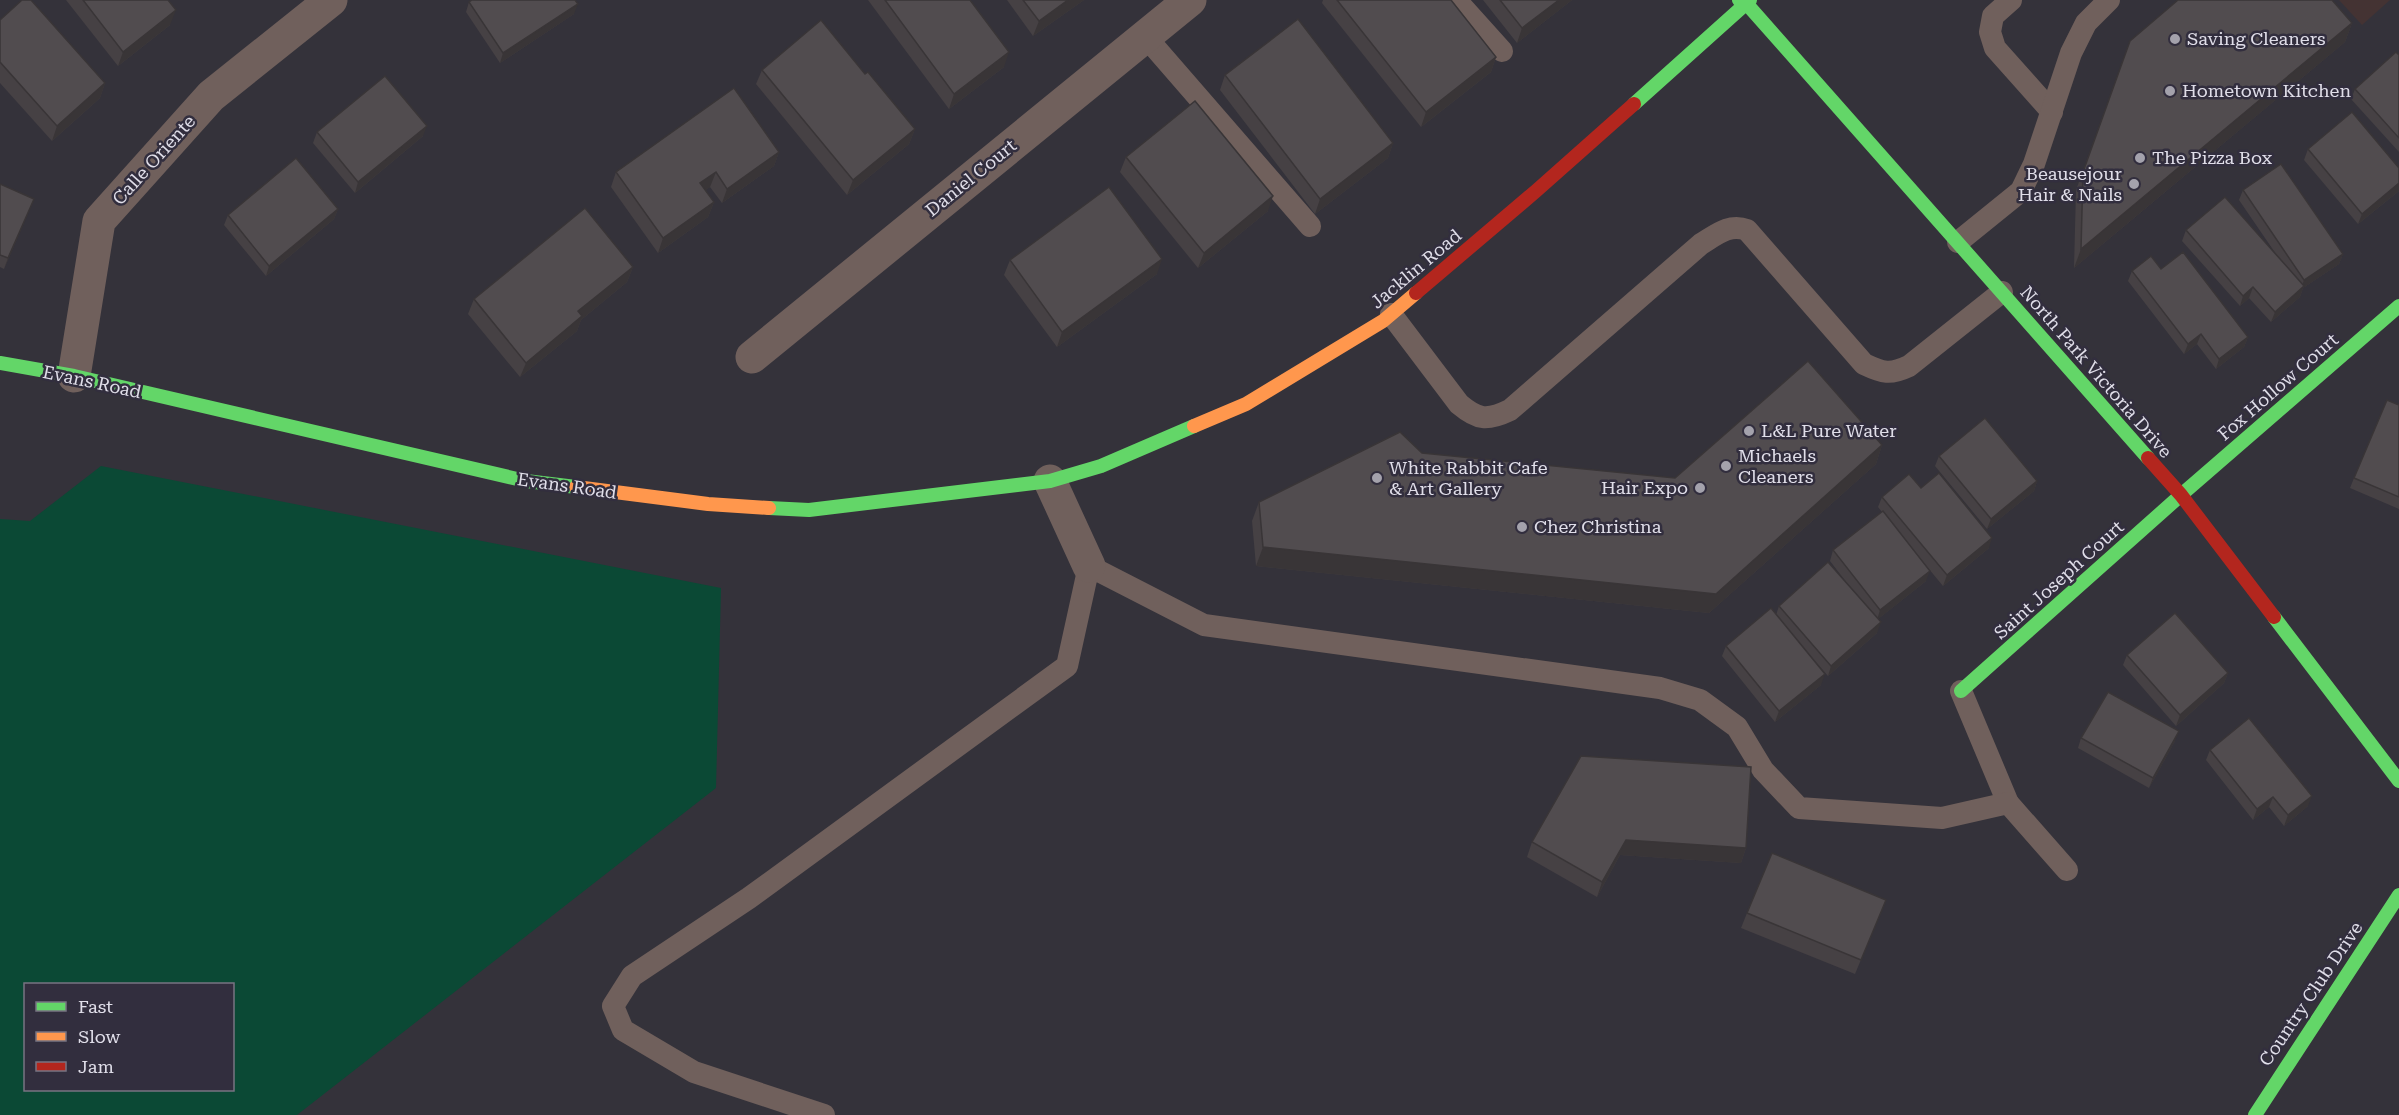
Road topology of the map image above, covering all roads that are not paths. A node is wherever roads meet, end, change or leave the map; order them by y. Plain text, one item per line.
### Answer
1 (331, 0) edge
2 (1190, 0) edge
3 (1456, 0) edge
4 (2011, 0) edge
5 (2109, 0) edge
6 (1745, 1) edge
7 (1145, 36) junction
8 (1502, 51) dead end
9 (2052, 112) junction
10 (1310, 226) dead end
11 (1958, 242) junction
12 (2002, 292) junction
13 (2399, 306) edge
14 (1391, 314) junction
15 (752, 357) dead end
16 (0, 363) edge
17 (74, 376) junction
18 (1050, 481) junction
19 (2181, 495) junction
20 (1089, 566) junction
21 (1961, 691) joint
22 (2399, 781) edge
23 (2008, 803) junction
24 (2067, 870) dead end
25 (2399, 895) edge
26 (824, 1115) edge
27 (2255, 1115) edge

1 - 17 street, Calle Oriente
2 - 7 street, Daniel Court
3 - 8 lane
4 - 9 lane
5 - 9 lane
6 - 11 street, North Park Victoria Drive
6 - 14 street, Jacklin Road
7 - 10 lane
7 - 15 street, Daniel Court
9 - 11 lane
11 - 12 street, North Park Victoria Drive
12 - 14 lane
12 - 19 street, North Park Victoria Drive
13 - 19 street, Fox Hollow Court
14 - 18 street, Jacklin Road
16 - 17 street, Evans Road
17 - 18 street, Evans Road
18 - 20 street
19 - 21 street, Saint Joseph Court
19 - 22 street, North Park Victoria Drive
20 - 23 lane
20 - 26 lane
21 - 23 lane
23 - 24 lane
25 - 27 street, Country Club Drive

